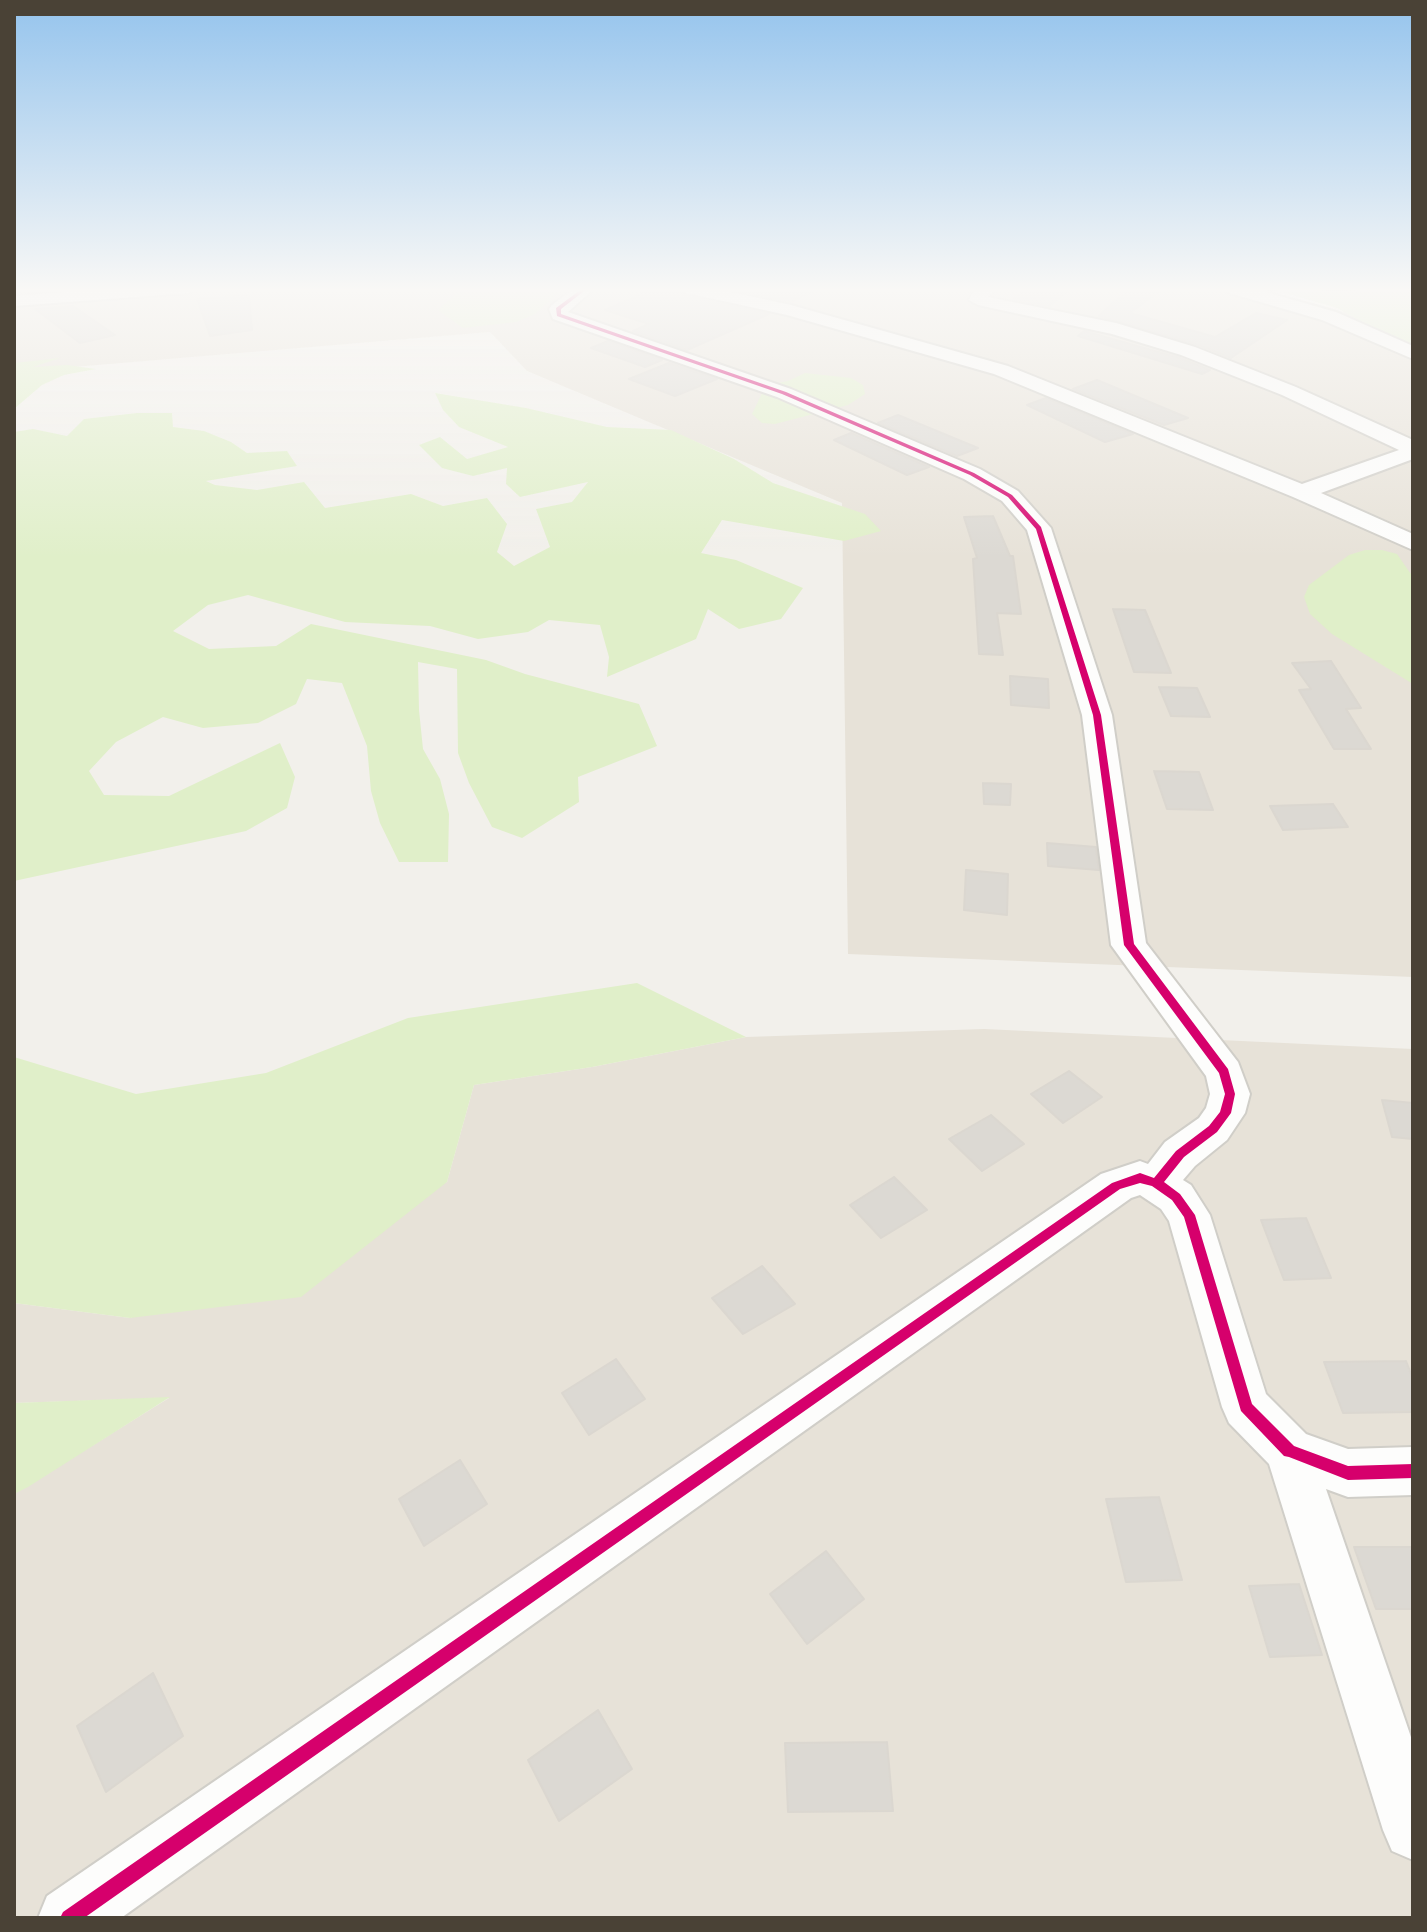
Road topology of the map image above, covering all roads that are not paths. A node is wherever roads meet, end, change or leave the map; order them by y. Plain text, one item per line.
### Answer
1 (741, 378) edge
2 (1021, 378) edge
3 (1257, 378) edge
4 (1413, 450) edge
5 (1301, 492) junction
6 (1413, 543) edge
7 (1156, 1183) junction
8 (1289, 1451) junction
9 (1413, 1471) edge
10 (1413, 1830) edge
11 (69, 1918) edge

1 - 7 street
2 - 5 street
3 - 4 street
4 - 5 street
5 - 6 street
7 - 8 street
7 - 11 street
8 - 9 street
8 - 10 street

